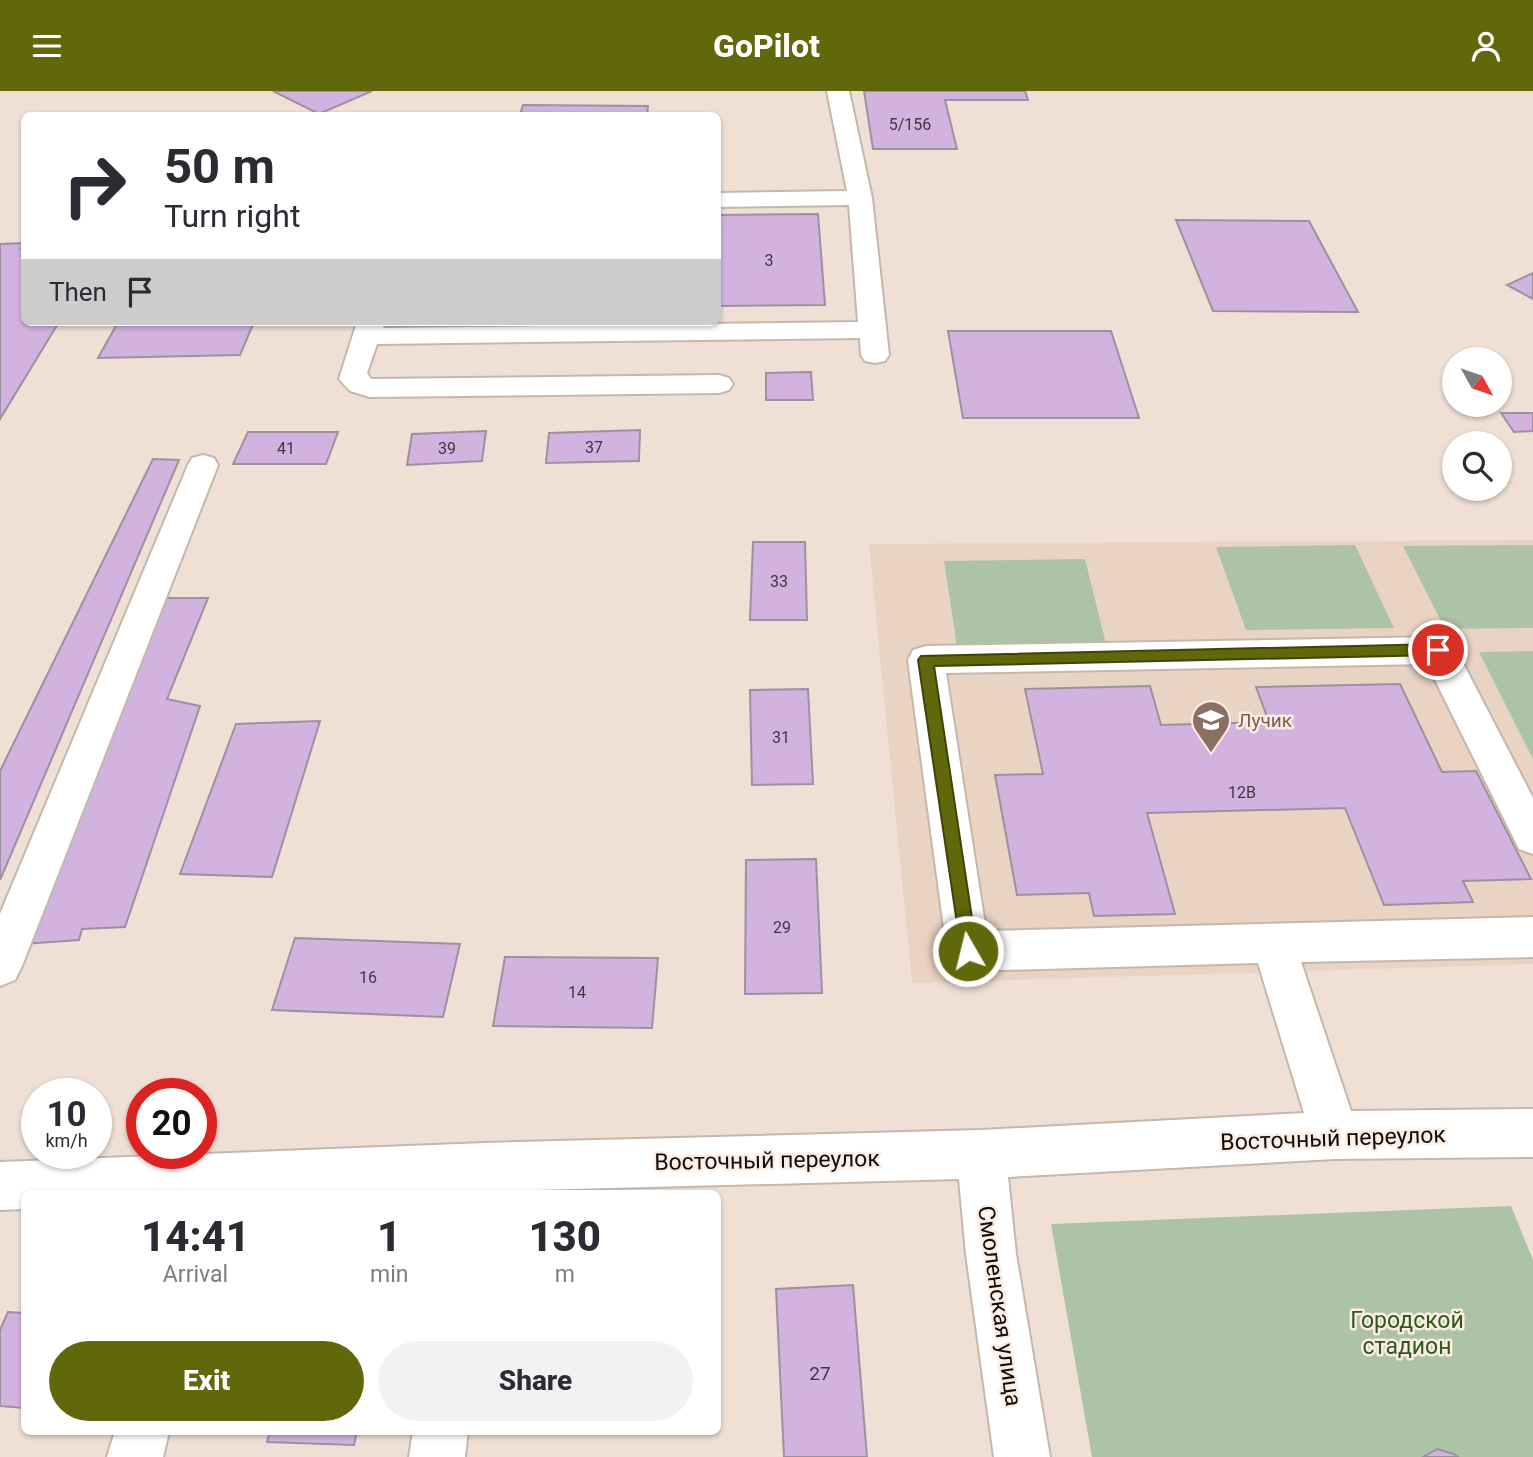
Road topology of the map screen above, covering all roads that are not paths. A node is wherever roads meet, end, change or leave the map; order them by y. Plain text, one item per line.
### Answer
1 (838, 91) edge
2 (860, 198) junction
3 (721, 200) edge
4 (368, 329) edge
5 (719, 384) dead end
6 (203, 465) dead end
7 (1533, 837) edge
8 (1533, 937) edge
9 (1273, 943) junction
10 (0, 966) edge
11 (1533, 1133) edge
12 (1335, 1135) junction
13 (981, 1154) junction
14 (482, 1180) edge
15 (0, 1186) edge
16 (141, 1435) edge
17 (440, 1435) edge
18 (135, 1457) edge
19 (437, 1457) edge
20 (1022, 1457) edge

1 - 2 street
2 - 3 street
2 - 4 street
4 - 5 street
6 - 10 street
7 - 9 street
8 - 9 street
9 - 12 street
11 - 12 street, Восточный переулок
12 - 13 street, Восточный переулок
13 - 14 street, Восточный переулок
13 - 20 street, Смоленская улица
14 - 15 street, Восточный переулок
16 - 18 street
17 - 19 street

